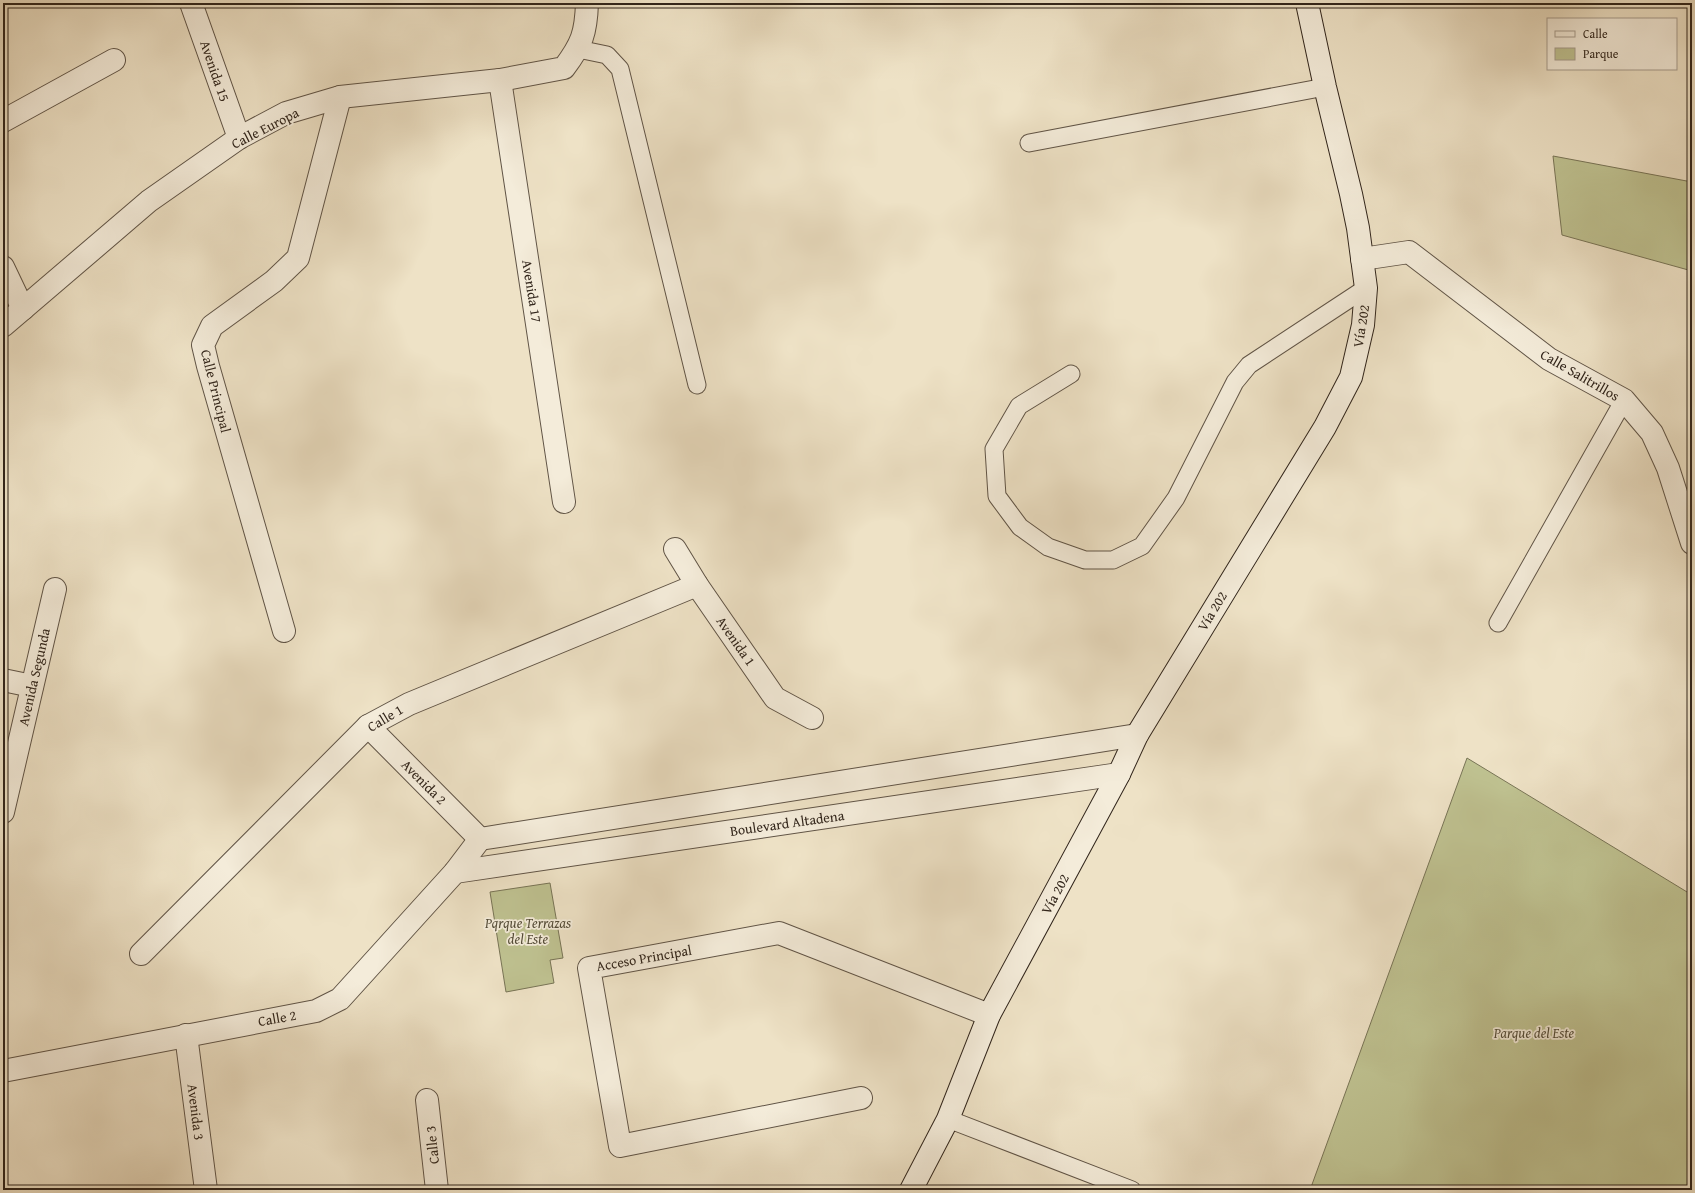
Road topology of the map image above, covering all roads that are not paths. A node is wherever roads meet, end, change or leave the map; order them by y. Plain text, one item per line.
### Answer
1 (191, 3) edge
2 (587, 3) edge
3 (1307, 3) edge
4 (578, 48) junction
5 (114, 60) dead end
6 (500, 80) junction
7 (1325, 87) junction
8 (340, 97) junction
9 (3, 121) edge
10 (239, 138) junction
11 (1029, 143) dead end
12 (1362, 260) junction
13 (3, 267) edge
14 (1366, 288) junction
15 (23, 309) junction
16 (3, 326) edge
17 (1071, 374) dead end
18 (697, 385) dead end
19 (1624, 400) junction
20 (564, 502) dead end
21 (1692, 543) edge
22 (675, 549) dead end
23 (697, 585) junction
24 (55, 589) dead end
25 (1498, 623) dead end
26 (284, 631) dead end
27 (3, 680) edge
28 (32, 686) junction
29 (812, 718) dead end
30 (368, 726) junction
31 (1137, 734) junction
32 (935, 766) junction
33 (1119, 774) junction
34 (941, 800) junction
35 (711, 802) junction
36 (3, 812) edge
37 (716, 834) junction
38 (480, 839) junction
39 (455, 872) junction
40 (141, 954) dead end
41 (989, 1015) junction
42 (186, 1035) junction
43 (3, 1071) edge
44 (861, 1098) dead end
45 (428, 1100) dead end
46 (948, 1119) junction
47 (206, 1190) edge
48 (437, 1190) edge
49 (911, 1190) edge
50 (1132, 1190) edge

1 - 10 street, Avenida 15
2 - 4 street, Calle Europa
3 - 7 street, Vía 202
4 - 6 street, Calle Europa
4 - 18 lane
5 - 9 street
6 - 8 street, Calle Europa
6 - 20 street, Avenida 17
7 - 11 lane
7 - 12 street, Vía 202
8 - 10 street, Calle Europa
8 - 26 street, Calle Principal
10 - 15 street, Calle Europa
12 - 14 street, Vía 202
12 - 19 street, Calle Salitrillos
13 - 15 street
14 - 17 lane
14 - 31 street, Vía 202
15 - 16 street, Calle Europa
19 - 21 street, Calle Salitrillos
19 - 25 lane
22 - 23 street, Avenida 1
23 - 29 street, Avenida 1
23 - 30 street, Calle 1
24 - 28 street, Avenida Segunda
27 - 28 street
28 - 36 street, Avenida Segunda
30 - 38 street, Avenida 2
30 - 40 street, Calle 1
31 - 32 street
31 - 33 street, Vía 202
32 - 34 street
32 - 35 street
33 - 34 street, Boulevard Altadena
33 - 41 street, Vía 202
34 - 37 street, Boulevard Altadena
35 - 37 street
35 - 38 street
37 - 39 street, Boulevard Altadena
38 - 39 street, Calle 2
39 - 42 street, Calle 2
41 - 44 street, Acceso Principal
41 - 46 street, Vía 202
42 - 43 street, Calle 2
42 - 47 street, Avenida 3
45 - 48 street, Calle 3
46 - 49 street, Vía 202
46 - 50 lane

